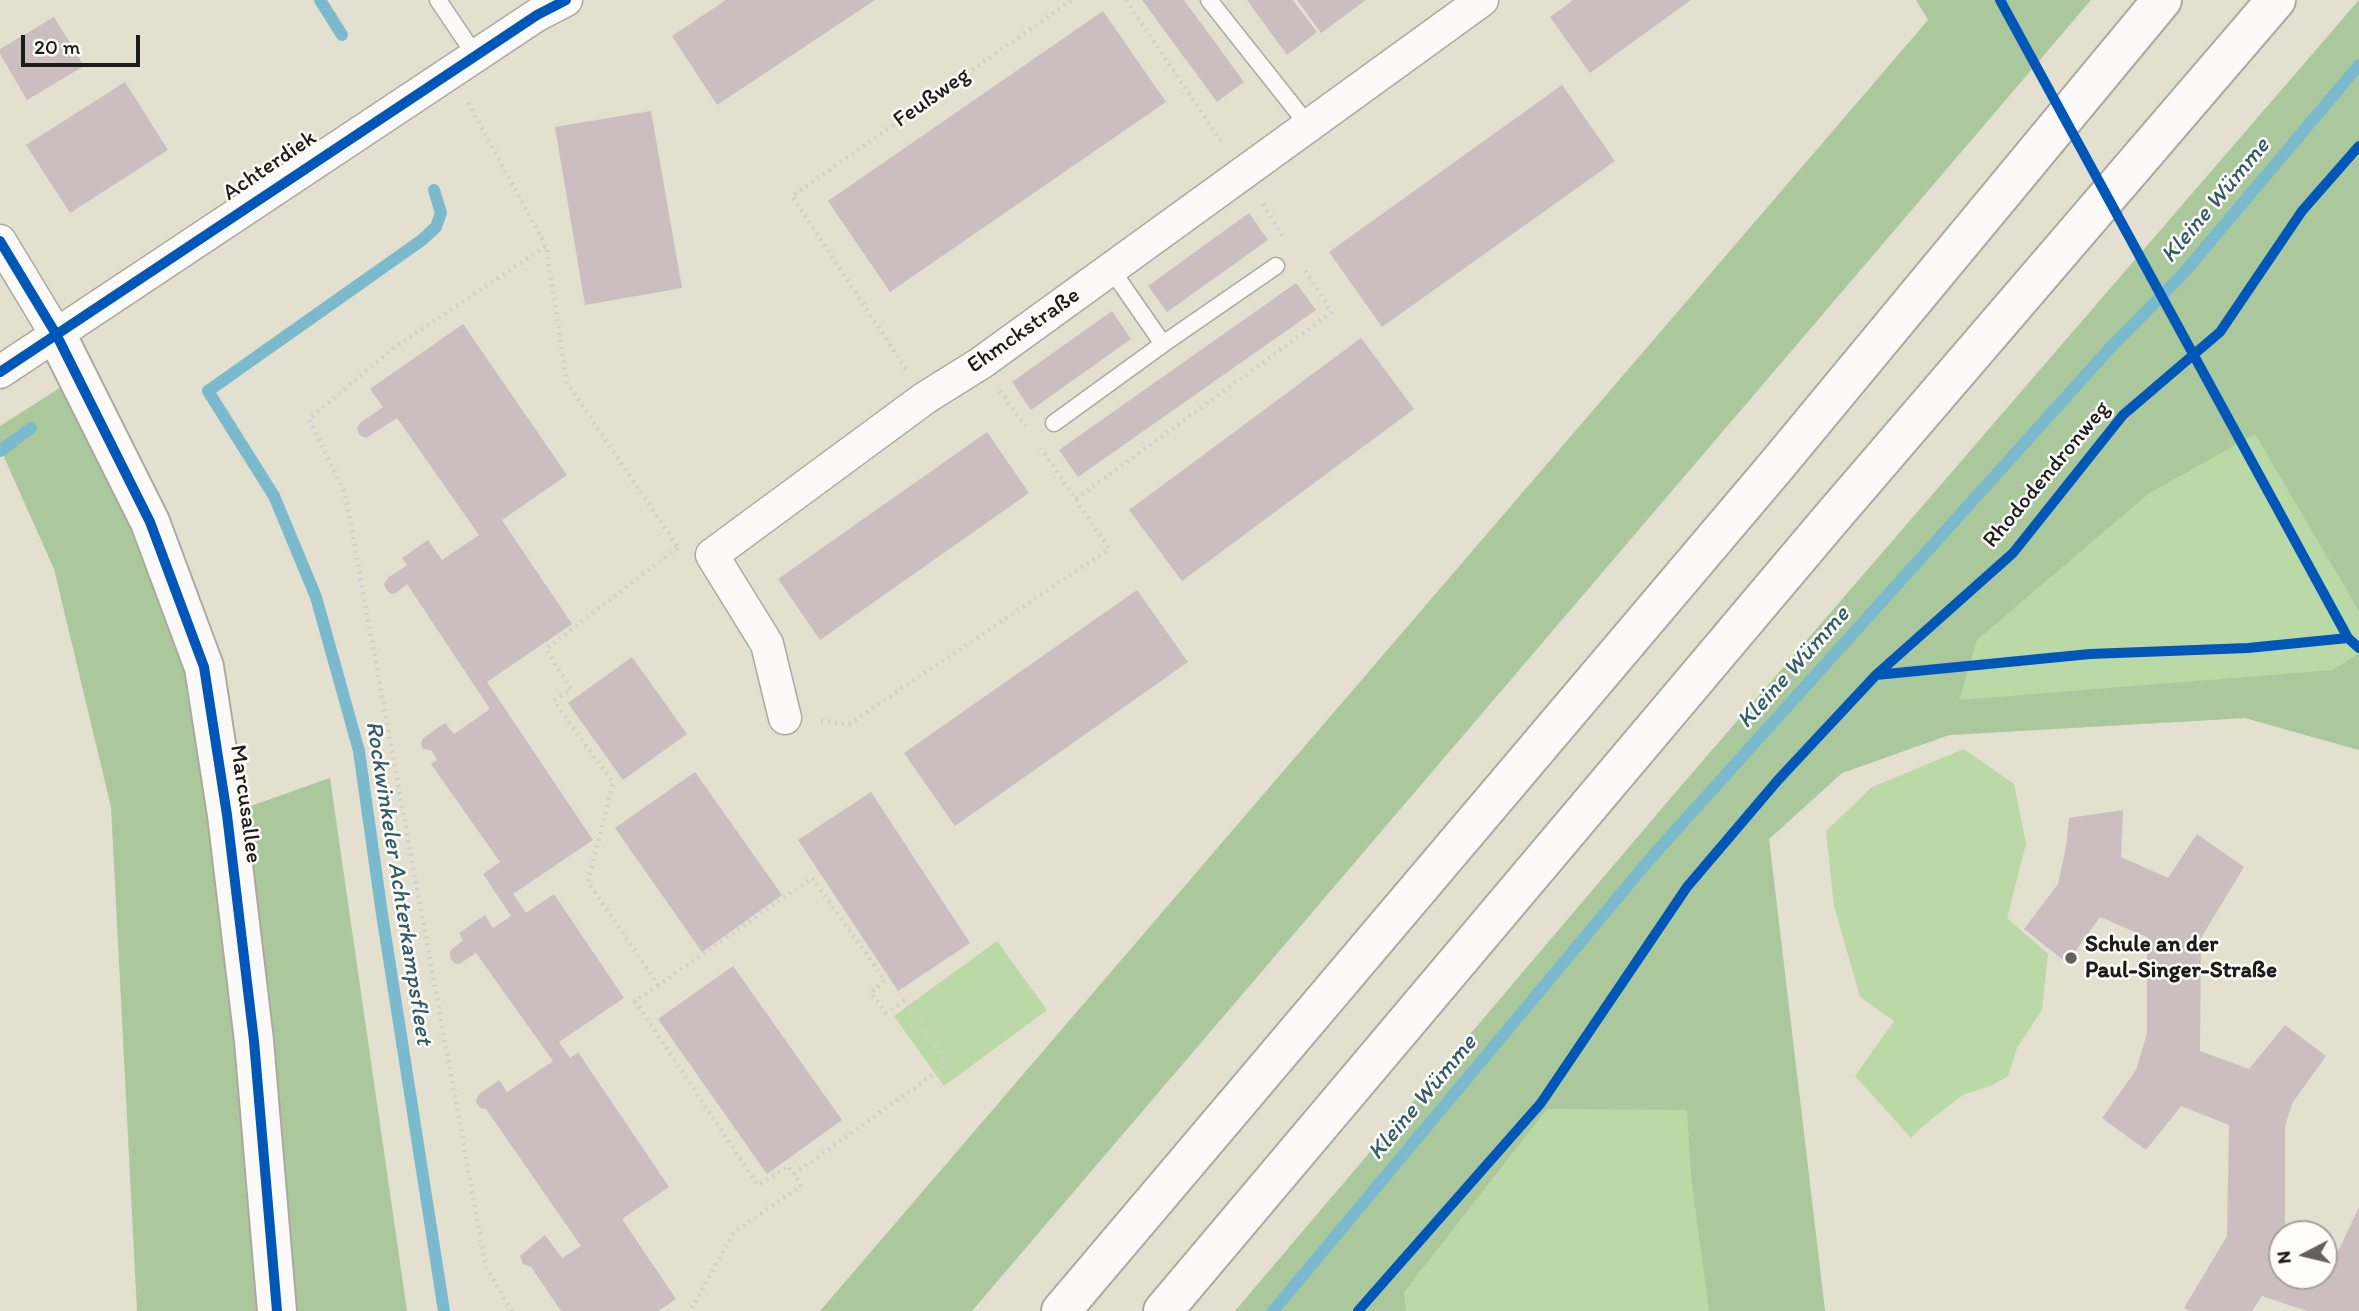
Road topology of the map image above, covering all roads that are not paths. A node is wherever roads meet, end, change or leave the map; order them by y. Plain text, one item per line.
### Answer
1 (438, 0) edge
2 (566, 0) edge
3 (1209, 0) edge
4 (1482, 0) edge
5 (2162, 0) edge
6 (2276, 0) edge
7 (463, 64) junction
8 (1308, 125) junction
9 (0, 242) edge
10 (1276, 266) dead end
11 (1111, 269) junction
12 (56, 334) junction
13 (1163, 344) junction
14 (0, 372) edge
15 (1054, 423) dead end
16 (785, 718) road end
17 (278, 1311) edge
18 (1060, 1311) edge
19 (1163, 1311) edge

1 - 7 lane
2 - 7 street, Achterdiek
3 - 8 lane
4 - 8 street, Ehmckstraße
5 - 18 main road
6 - 19 main road
7 - 12 street, Achterdiek
8 - 11 street, Ehmckstraße
9 - 12 street
10 - 13 lane
11 - 13 lane
11 - 16 street, Ehmckstraße
12 - 14 street, Achterdiek
12 - 17 main road, Marcusallee
13 - 15 lane

